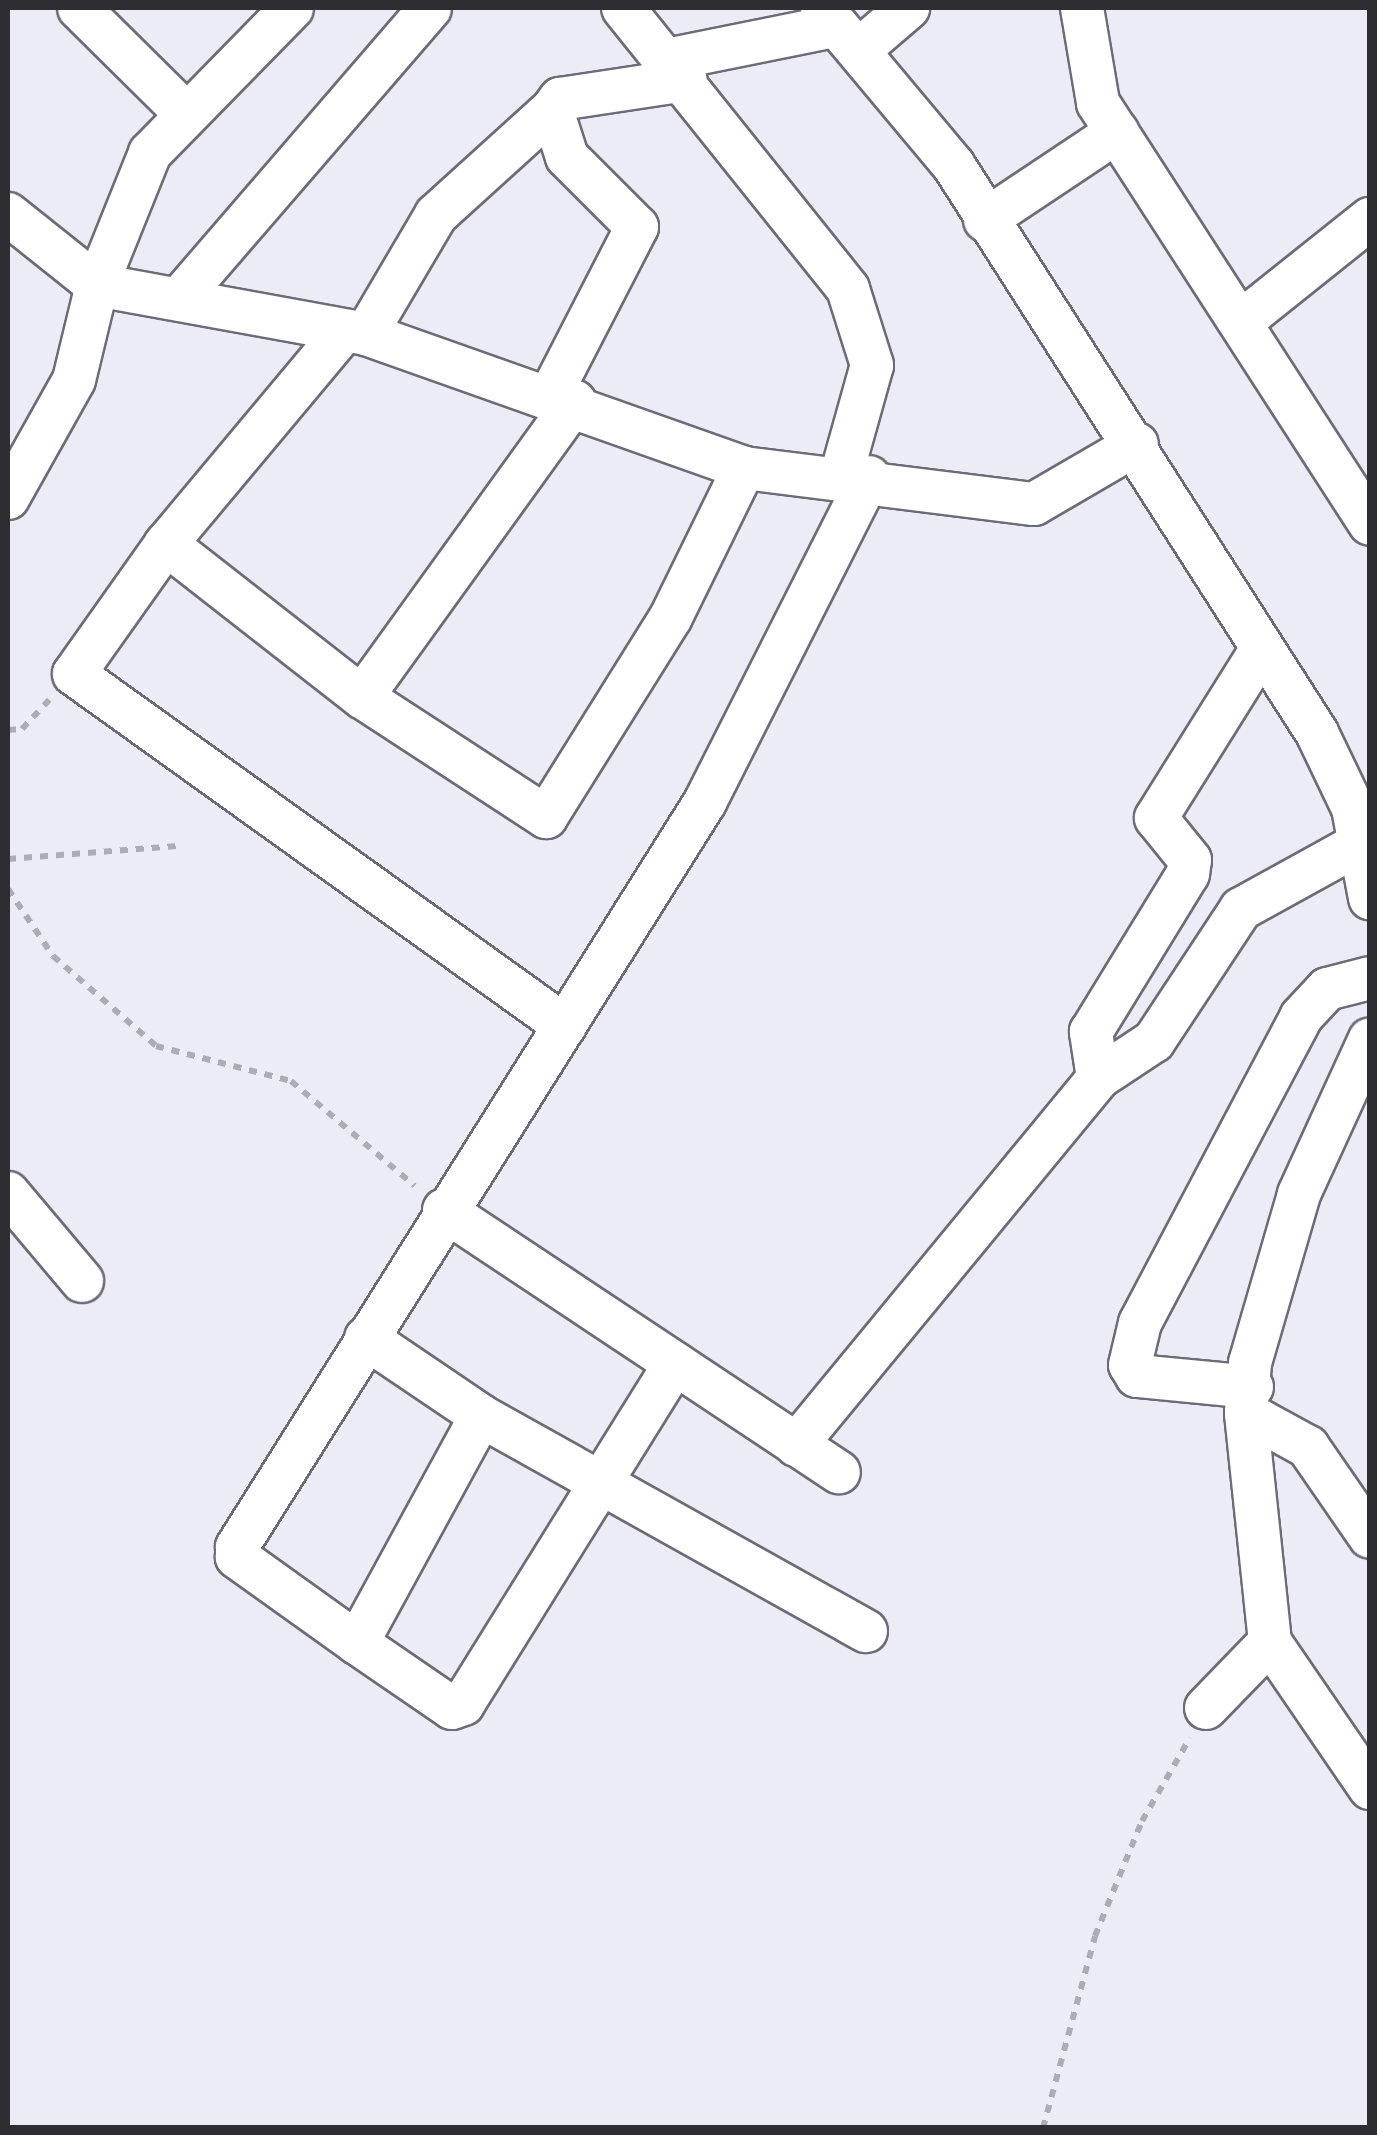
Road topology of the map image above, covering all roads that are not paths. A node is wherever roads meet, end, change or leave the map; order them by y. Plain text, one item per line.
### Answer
1 (79, 8) edge
2 (292, 8) edge
3 (430, 8) edge
4 (622, 8) edge
5 (908, 8) edge
6 (1082, 8) edge
7 (839, 28) edge
8 (679, 70) junction
9 (552, 110) junction
10 (186, 114) junction
11 (1118, 132) junction
12 (8, 214) edge
13 (1370, 219) edge
14 (985, 220) junction
15 (98, 285) junction
16 (179, 298) junction
17 (1242, 321) junction
18 (355, 332) junction
19 (563, 398) junction
20 (1137, 444) junction
21 (744, 468) junction
22 (855, 477) junction
23 (8, 498) edge
24 (1370, 524) edge
25 (166, 544) junction
26 (1261, 650) junction
27 (362, 697) junction
28 (1357, 846) junction
29 (1370, 898) edge
30 (1370, 978) edge
31 (564, 1026) junction
32 (1367, 1054) edge
33 (1098, 1078) junction
34 (9, 1201) edge
35 (444, 1210) junction
36 (82, 1281) dead end
37 (366, 1338) junction
38 (674, 1364) junction
39 (1249, 1400) junction
40 (480, 1416) junction
41 (796, 1444) junction
42 (839, 1472) dead end
43 (601, 1481) junction
44 (1370, 1537) edge
45 (866, 1631) dead end
46 (358, 1642) junction
47 (1270, 1642) junction
48 (1206, 1708) road end
49 (1370, 1788) edge

1 - 10 street
2 - 10 street
3 - 16 street
4 - 8 street
5 - 7 street
6 - 11 street
7 - 8 street
7 - 14 street
8 - 9 street
8 - 22 street
9 - 18 street
9 - 19 street
10 - 15 street
11 - 14 street
11 - 17 street
12 - 15 street
13 - 17 street
14 - 20 street
15 - 16 street
15 - 23 street
16 - 18 street
17 - 24 street
18 - 19 street
18 - 25 street
19 - 21 street
19 - 27 street
20 - 22 street
20 - 26 street
21 - 22 street
21 - 27 street
22 - 31 street
25 - 27 street
25 - 31 street
26 - 28 street
26 - 33 street
28 - 29 street
28 - 33 street
30 - 39 street
31 - 35 street
32 - 39 street
33 - 41 street
34 - 36 street
35 - 37 street
35 - 38 street
37 - 40 street
37 - 46 street
38 - 41 street
38 - 43 street
39 - 44 street
39 - 47 street
40 - 43 street
40 - 46 street
41 - 42 street
43 - 45 street
43 - 46 street
47 - 48 street
47 - 49 street

